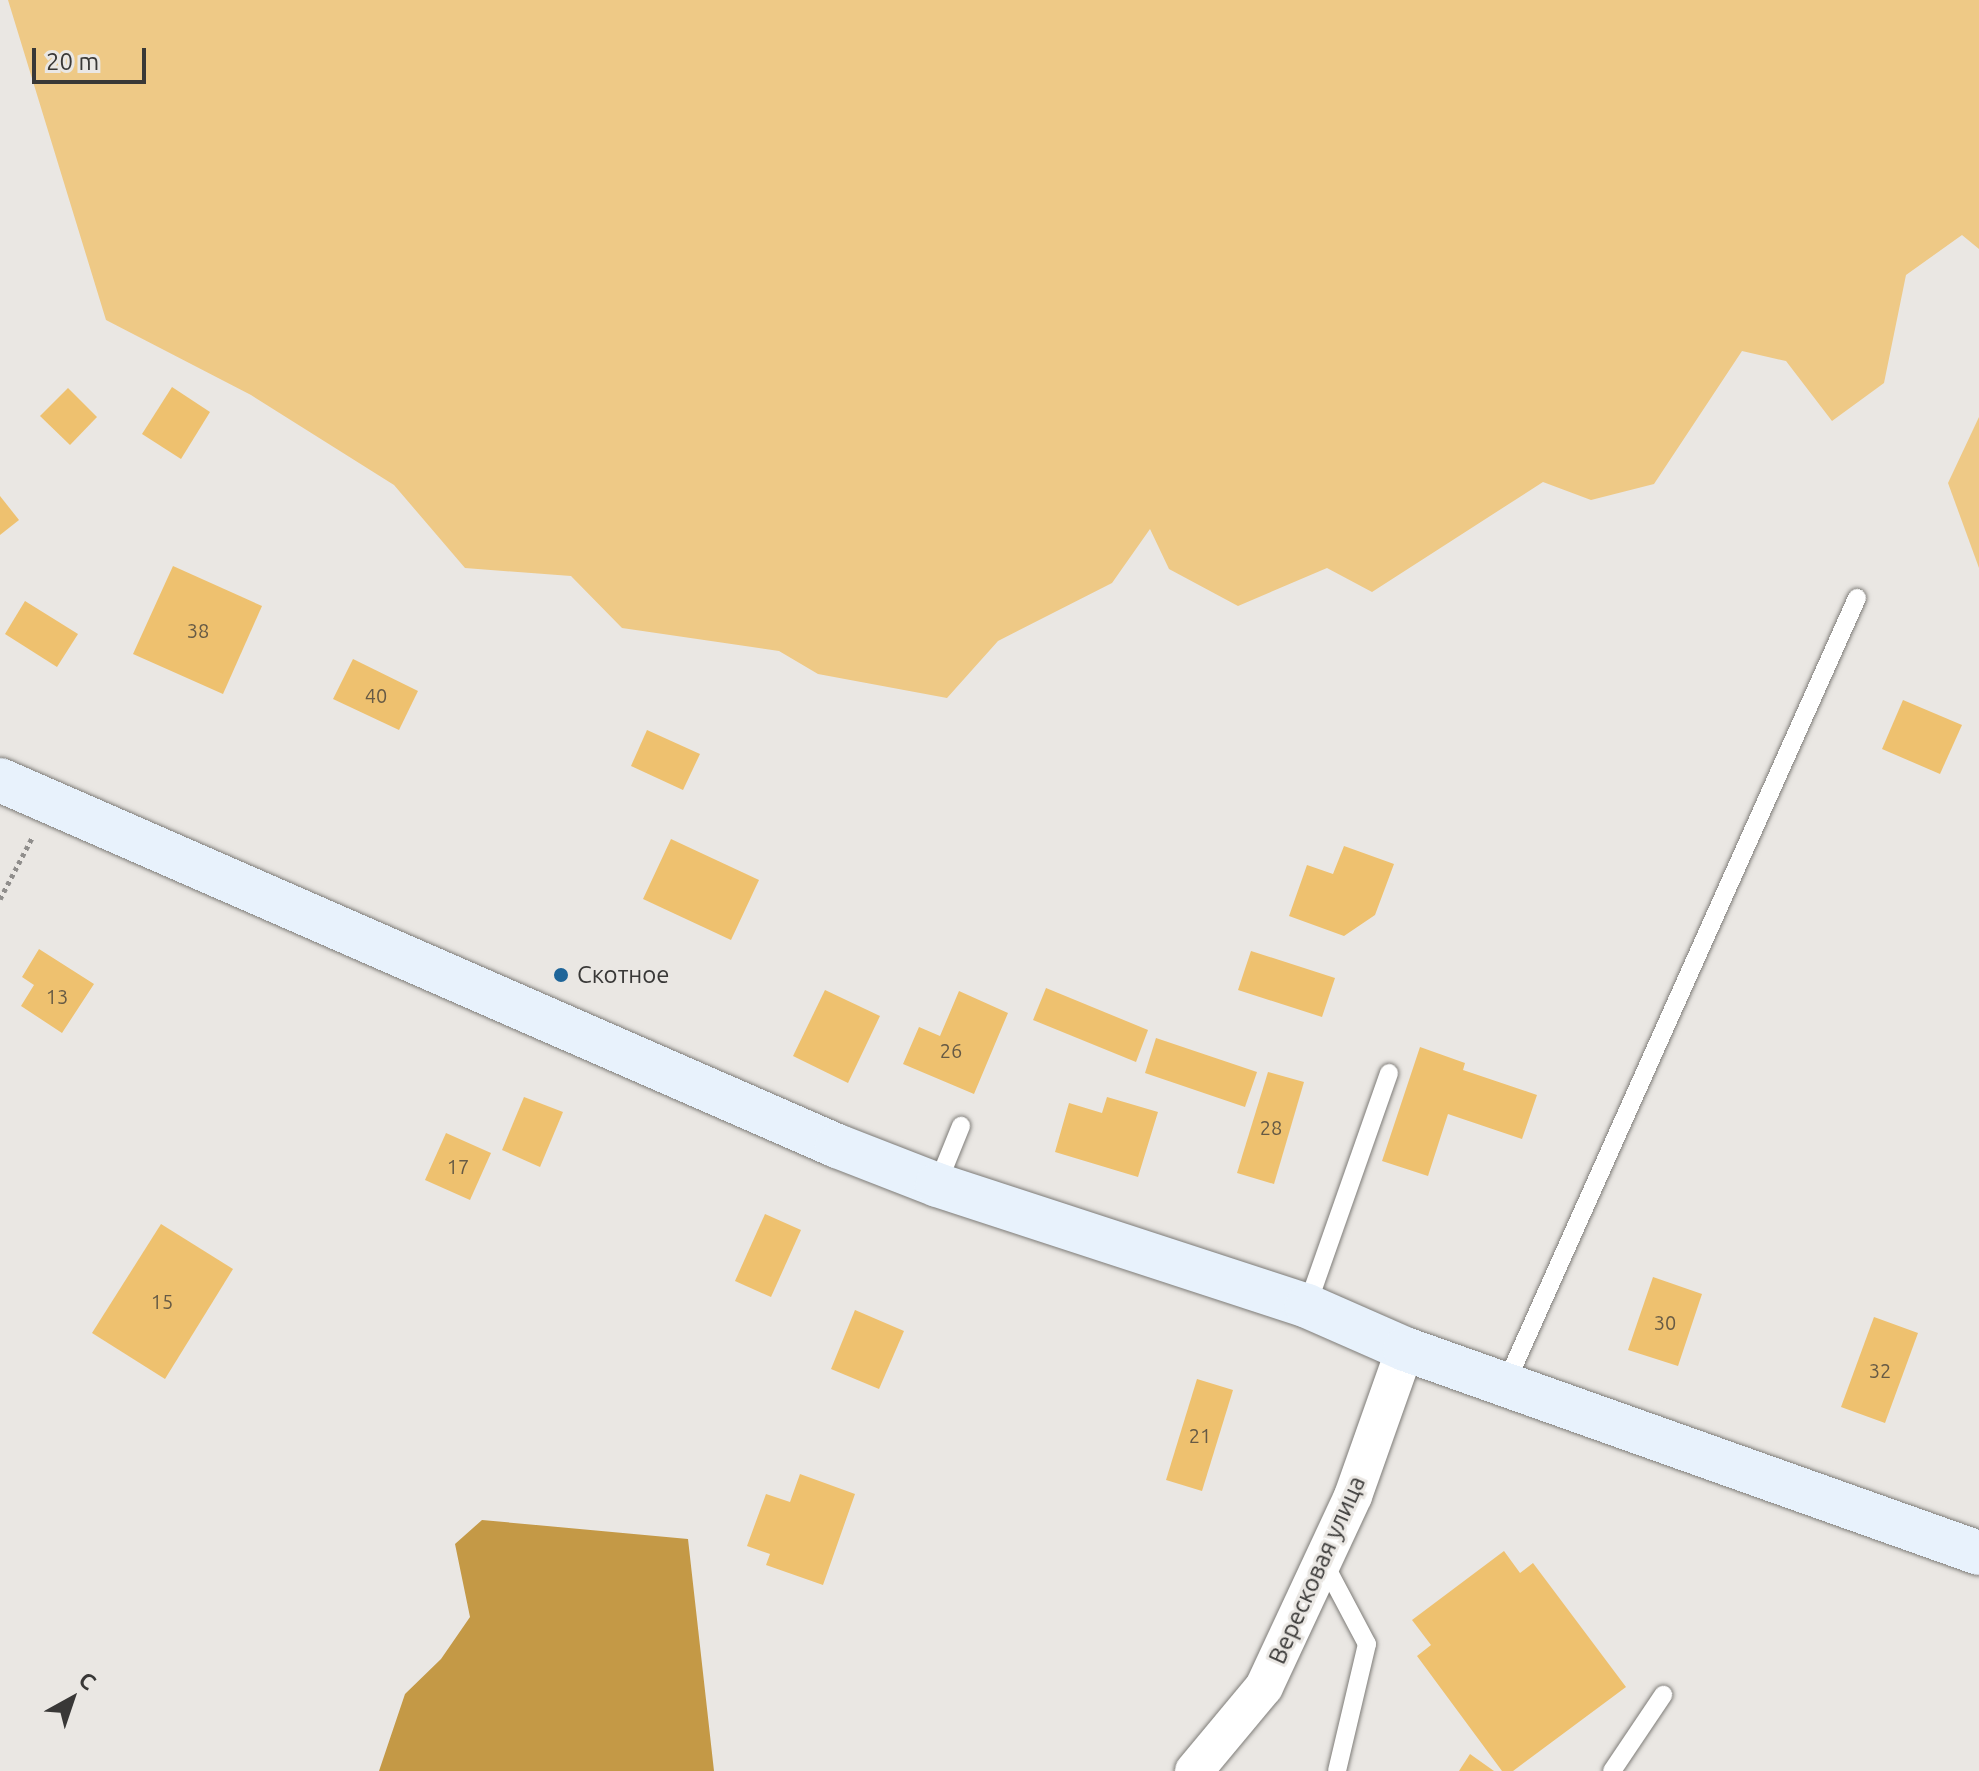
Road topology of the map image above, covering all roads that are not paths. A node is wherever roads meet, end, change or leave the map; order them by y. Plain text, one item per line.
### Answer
1 (1857, 598) dead end
2 (0, 780) edge
3 (1389, 1073) dead end
4 (961, 1126) dead end
5 (937, 1185) junction
6 (1307, 1306) junction
7 (1405, 1349) junction
8 (1506, 1383) junction
9 (1979, 1553) edge
10 (1323, 1561) junction
11 (1663, 1695) dead end
12 (1194, 1771) edge
13 (1337, 1771) edge
14 (1612, 1771) edge

1 - 8 lane
2 - 5 main road
3 - 6 lane
4 - 5 lane
5 - 6 main road
6 - 7 main road
7 - 8 main road
7 - 10 street, Вересковая улица
8 - 9 main road
10 - 12 street, Вересковая улица
10 - 13 lane
11 - 14 lane

